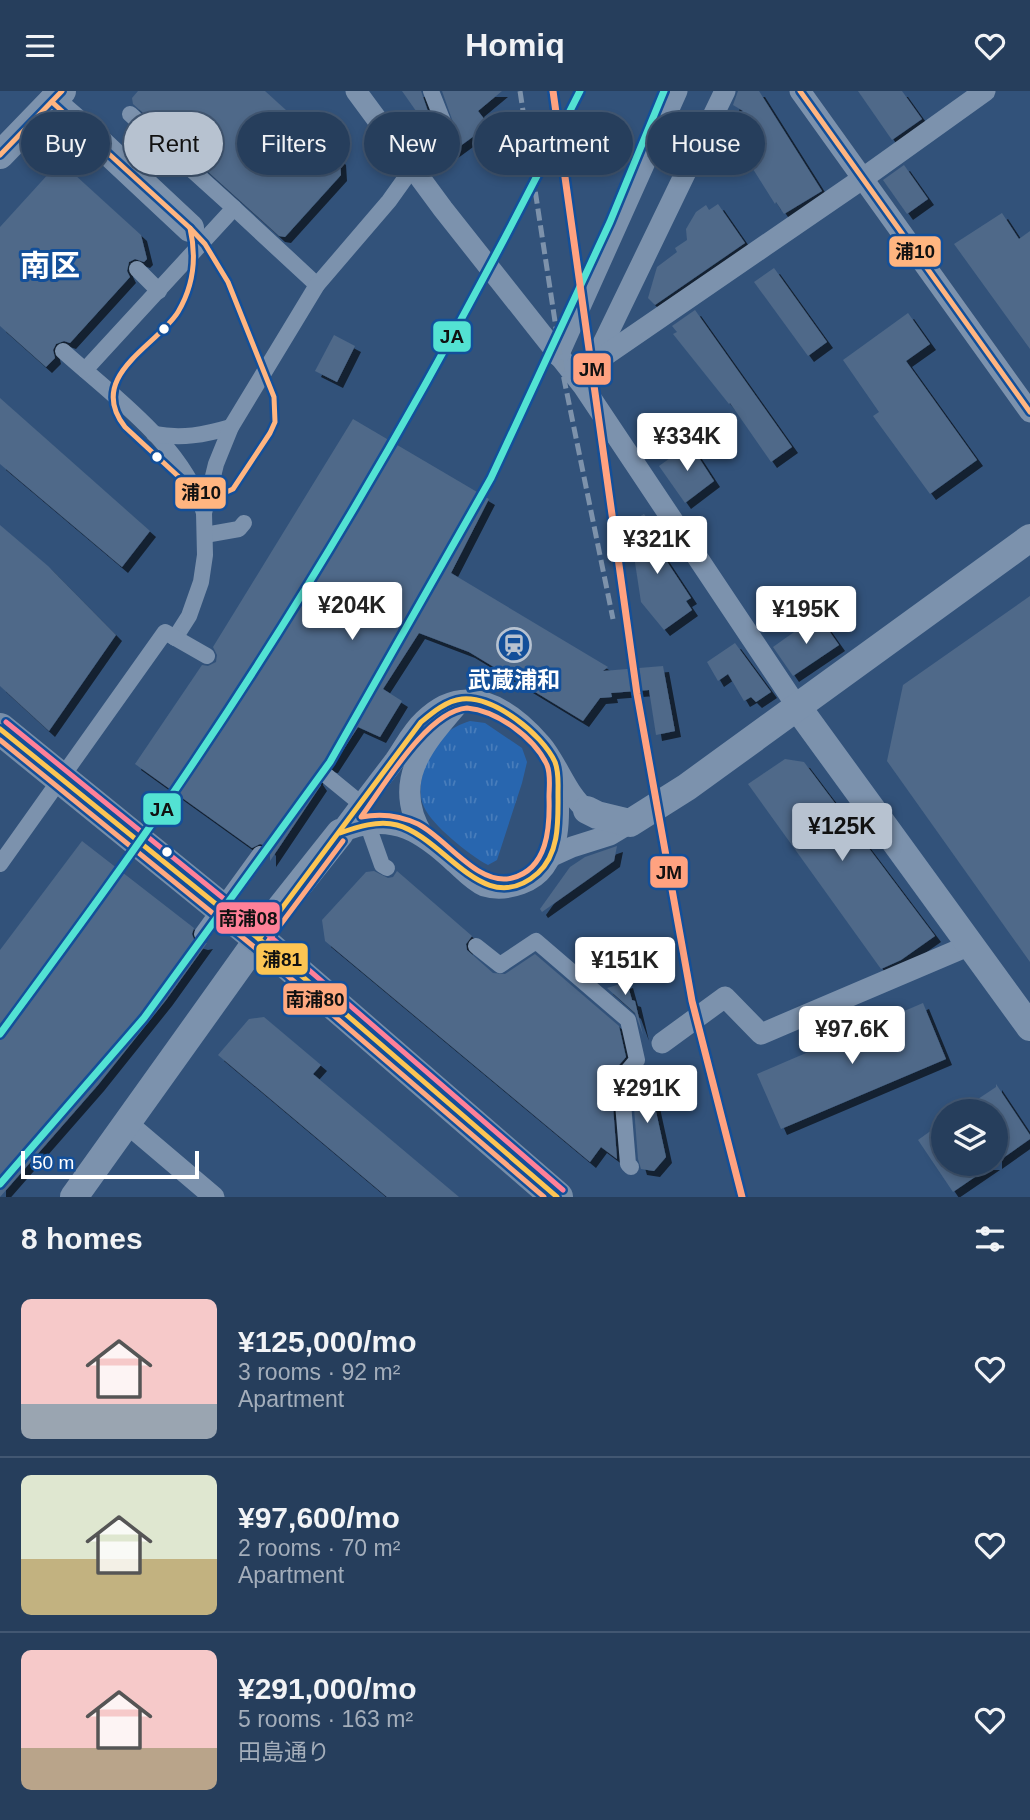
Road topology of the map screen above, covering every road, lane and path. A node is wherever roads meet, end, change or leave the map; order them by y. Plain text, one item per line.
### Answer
1 (356, 91) edge
2 (431, 91) edge
3 (677, 91) edge
4 (725, 91) edge
5 (800, 91) edge
6 (985, 91) edge
7 (57, 97) edge
8 (0, 155) edge
9 (197, 175) edge
10 (862, 179) junction
11 (234, 208) junction
12 (190, 228) dead end
13 (137, 269) dead end
14 (317, 285) junction
15 (159, 291) junction
16 (63, 351) dead end
17 (558, 356) junction
18 (594, 363) junction
19 (85, 370) junction
20 (583, 386) junction
21 (1030, 412) edge
22 (231, 427) junction
23 (154, 434) junction
24 (244, 523) dead end
25 (206, 526) junction
26 (1030, 538) edge
27 (175, 638) junction
28 (207, 656) dead end
29 (462, 699) junction
30 (798, 708) junction
31 (0, 729) edge
32 (555, 763) junction
33 (327, 776) dead end
34 (66, 783) junction
35 (587, 810) joint
36 (630, 823) junction
37 (340, 833) junction
38 (424, 837) junction
39 (253, 855) dead end
40 (550, 857) junction
41 (384, 859) dead end
42 (0, 864) edge
43 (202, 934) dead end
44 (259, 939) junction
45 (970, 945) junction
46 (476, 946) dead end
47 (1030, 1027) edge
48 (662, 1043) dead end
49 (128, 1124) junction
50 (631, 1167) dead end
51 (74, 1197) edge
52 (214, 1197) edge
53 (557, 1197) edge

1 - 17 street
2 - 14 street, bridge
3 - 17 street
4 - 18 street
5 - 10 street
6 - 10 street
7 - 8 street
7 - 12 street
9 - 11 street
10 - 18 street
10 - 21 street
11 - 14 street
11 - 15 street
13 - 15 street
14 - 22 street, bridge
15 - 19 street
16 - 19 street
17 - 20 street
18 - 20 street
19 - 23 street
20 - 30 street
22 - 23 street
22 - 25 street, bridge
23 - 25 street
24 - 25 street, bridge
25 - 27 street, bridge
25 - 34 street
26 - 30 street
27 - 28 street, bridge
27 - 42 street, bridge
29 - 32 street
29 - 37 street
29 - 38 street
30 - 36 street
30 - 45 street
31 - 34 main road
32 - 35 street
32 - 40 street
33 - 41 street, bridge
34 - 44 main road
35 - 36 street
36 - 40 street
37 - 38 street
37 - 44 street
38 - 40 street
39 - 43 street, bridge
44 - 49 street
44 - 53 main road
45 - 47 street
45 - 48 street
46 - 50 street
49 - 51 street
49 - 52 street

